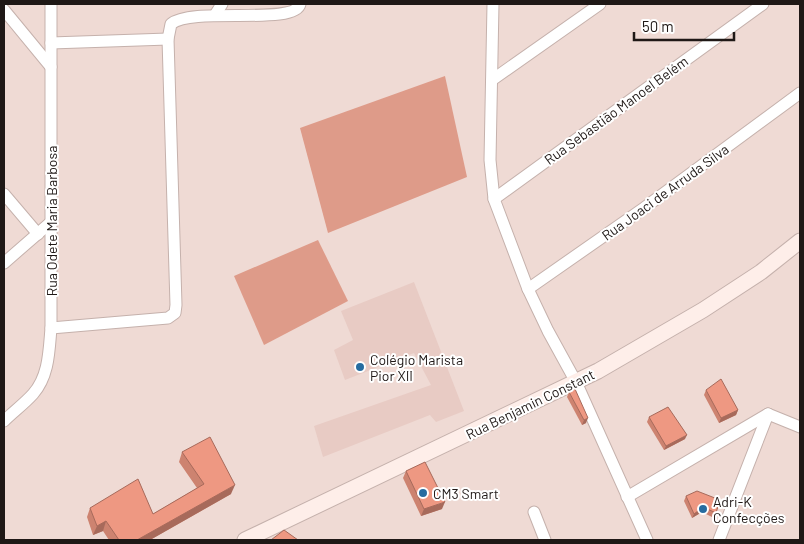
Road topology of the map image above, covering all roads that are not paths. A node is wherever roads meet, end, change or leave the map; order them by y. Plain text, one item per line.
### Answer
1 (51, 4) edge
2 (222, 4) edge
3 (493, 4) edge
4 (600, 4) edge
5 (763, 4) edge
6 (300, 5) edge
7 (4, 10) edge
8 (215, 15) junction
9 (168, 39) junction
10 (51, 43) junction
11 (51, 67) junction
12 (492, 80) junction
13 (800, 93) edge
14 (4, 194) edge
15 (494, 200) junction
16 (50, 223) junction
17 (38, 234) junction
18 (800, 241) edge
19 (4, 263) edge
20 (528, 289) junction
21 (51, 328) junction
22 (576, 382) junction
23 (768, 414) junction
24 (4, 421) edge
25 (800, 427) edge
26 (628, 496) junction
27 (534, 512) dead end
28 (252, 538) edge
29 (545, 540) edge
30 (647, 540) edge
31 (718, 540) edge

1 - 10 street, Rua Odete Maria Barbosa
2 - 8 street
3 - 12 street
4 - 12 street
5 - 15 street, Rua Sebastião Manoel Belém
6 - 8 street
7 - 11 street
8 - 9 street
9 - 10 street
9 - 21 street
10 - 11 street, Rua Odete Maria Barbosa
11 - 16 street, Rua Odete Maria Barbosa
12 - 15 street
13 - 20 street, Rua Joaci de Arruda Silva
14 - 17 street
15 - 20 street
16 - 17 street
16 - 21 street, Rua Odete Maria Barbosa
17 - 19 street
18 - 22 main road, Rua Benjamin Constant
20 - 22 street
21 - 24 street, Rua Odete Maria Barbosa
22 - 26 street
22 - 28 main road, Rua Benjamin Constant
23 - 25 street
23 - 26 street
23 - 31 street
26 - 30 street
27 - 29 street

